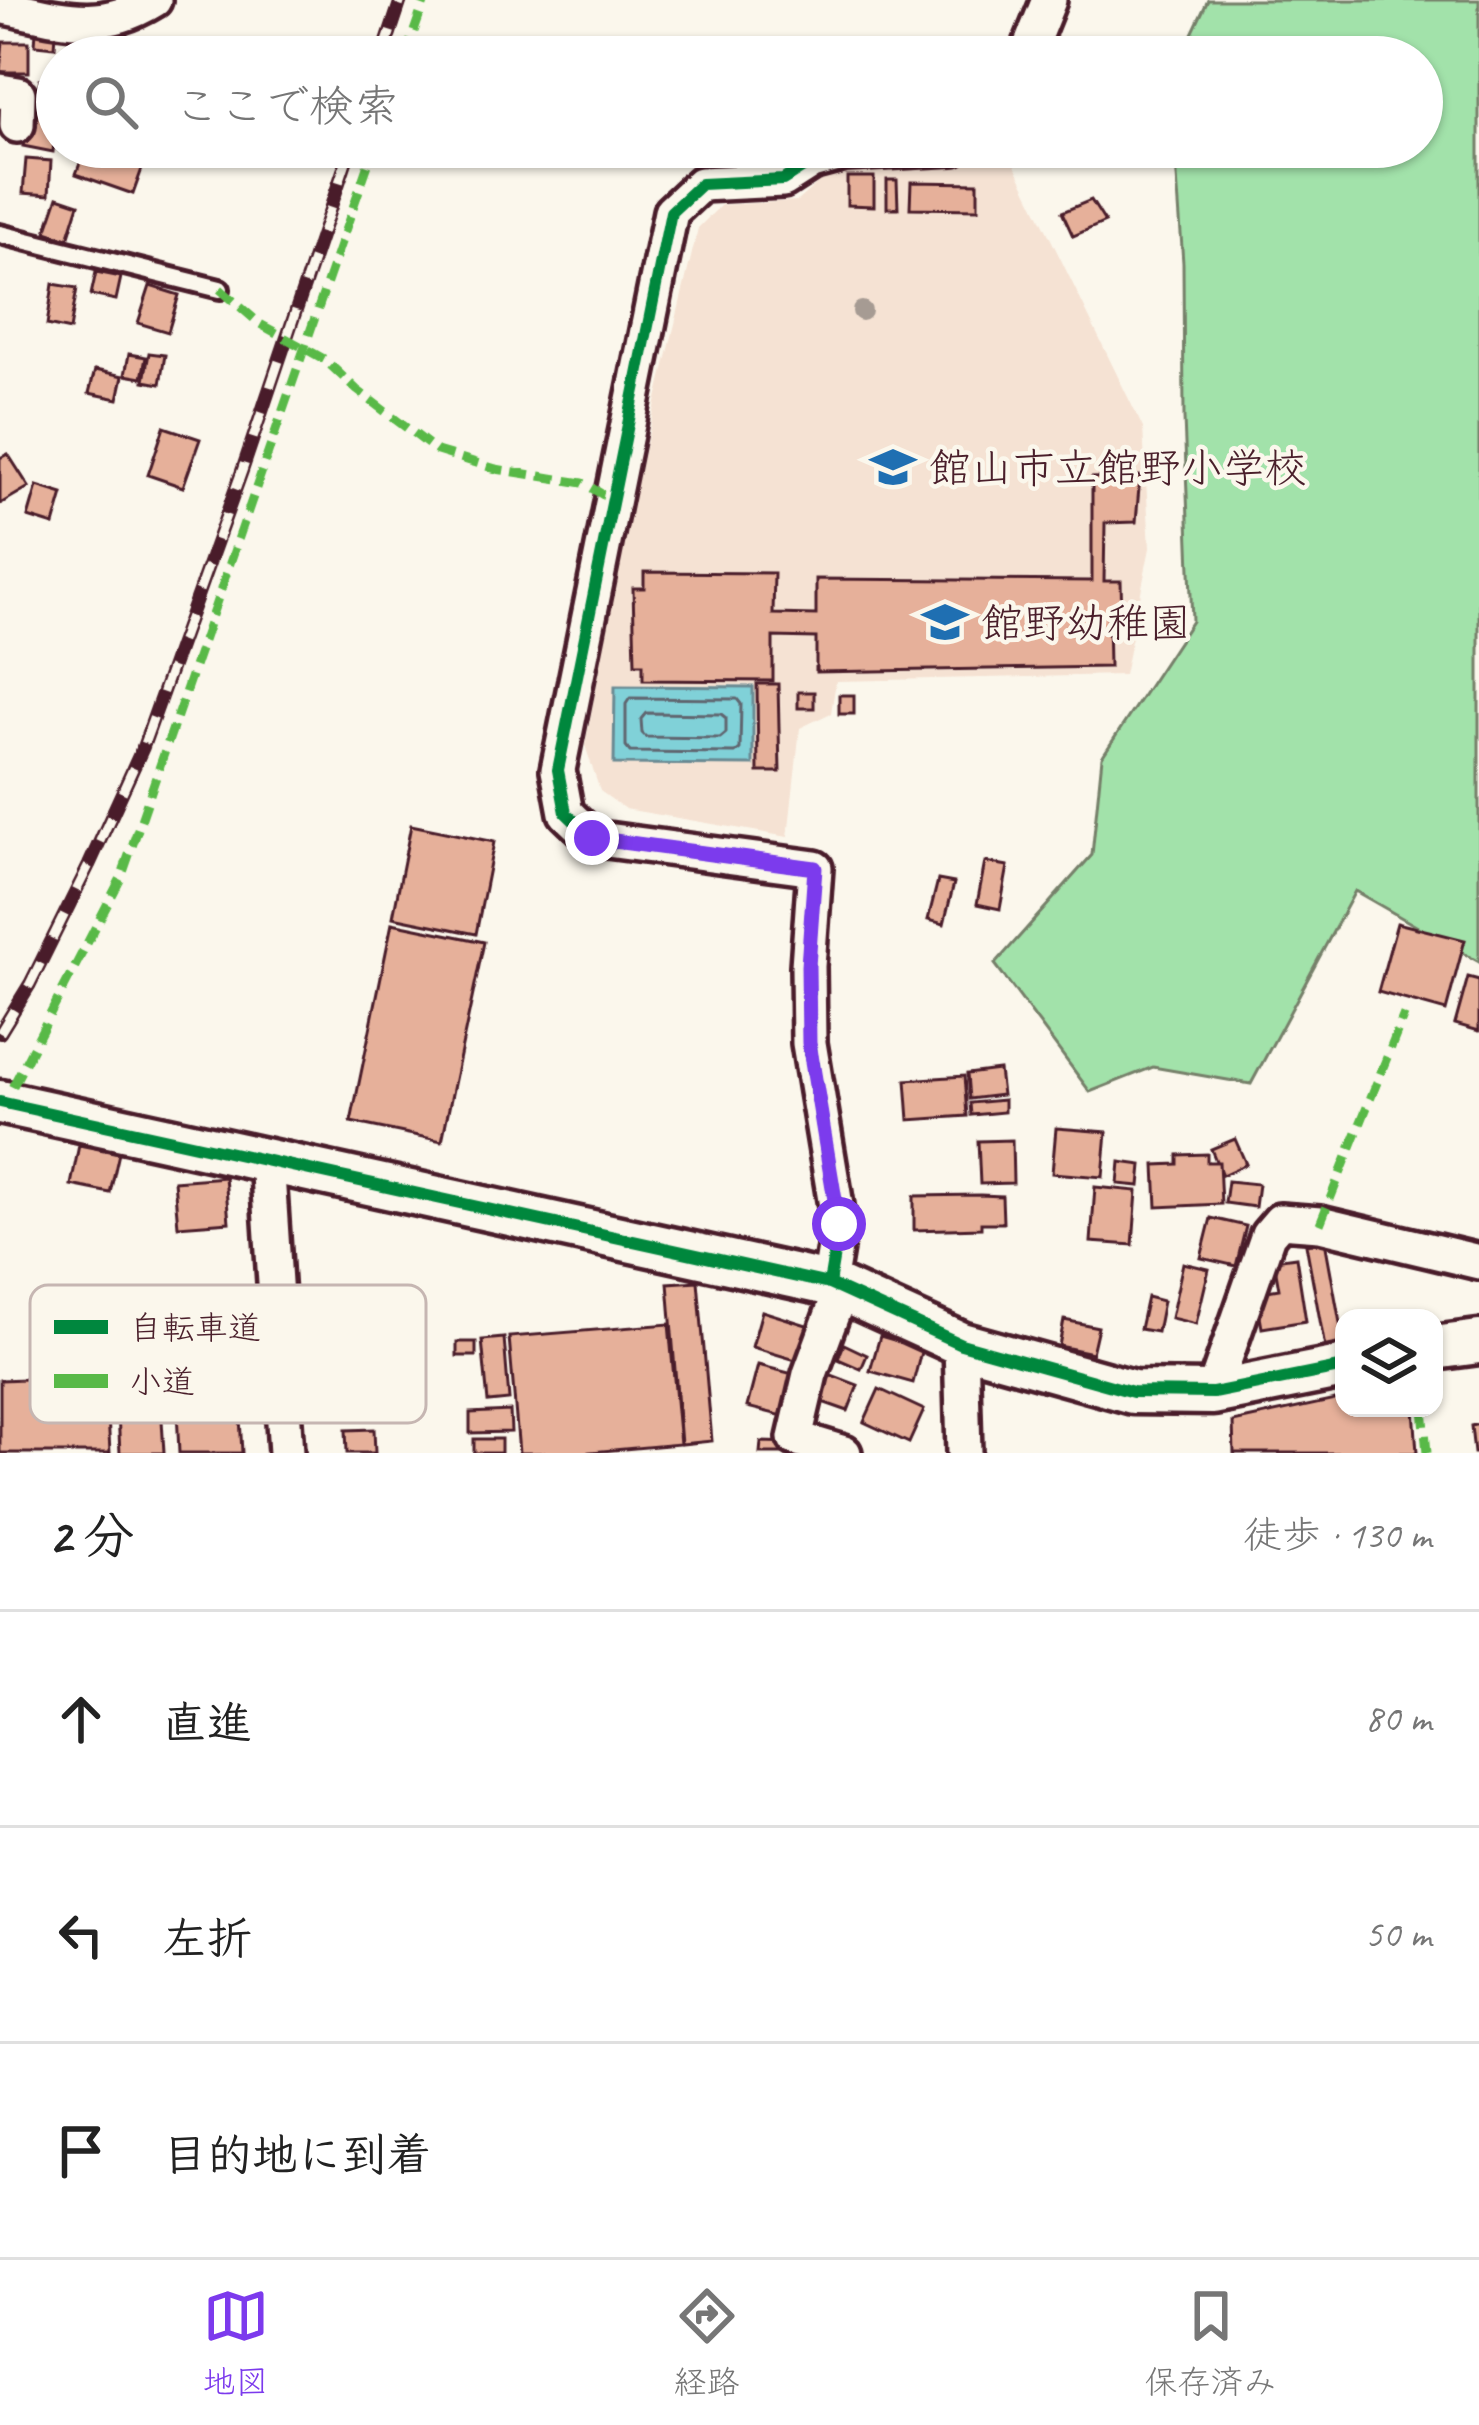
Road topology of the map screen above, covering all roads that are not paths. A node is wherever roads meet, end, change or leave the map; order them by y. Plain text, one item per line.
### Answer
1 (154, 0) edge
2 (1049, 0) edge
3 (0, 6) edge
4 (1034, 36) edge
5 (0, 91) edge
6 (17, 124) dead end
7 (802, 168) edge
8 (0, 234) edge
9 (220, 289) dead end
10 (0, 1102) edge
11 (267, 1159) junction
12 (1479, 1262) edge
13 (275, 1285) edge
14 (835, 1287) junction
15 (1479, 1342) edge
16 (961, 1344) junction
17 (1443, 1347) edge
18 (1335, 1369) edge
19 (1213, 1394) junction
20 (284, 1423) edge
21 (286, 1453) edge
22 (844, 1453) edge
23 (964, 1453) edge

1 - 3 street
2 - 4 street
5 - 6 street
7 - 14 street
8 - 9 lane
10 - 11 street
11 - 13 street
11 - 14 street
12 - 19 street
14 - 16 street
14 - 22 street
15 - 17 street
16 - 19 street
16 - 23 street
18 - 19 street
20 - 21 street

